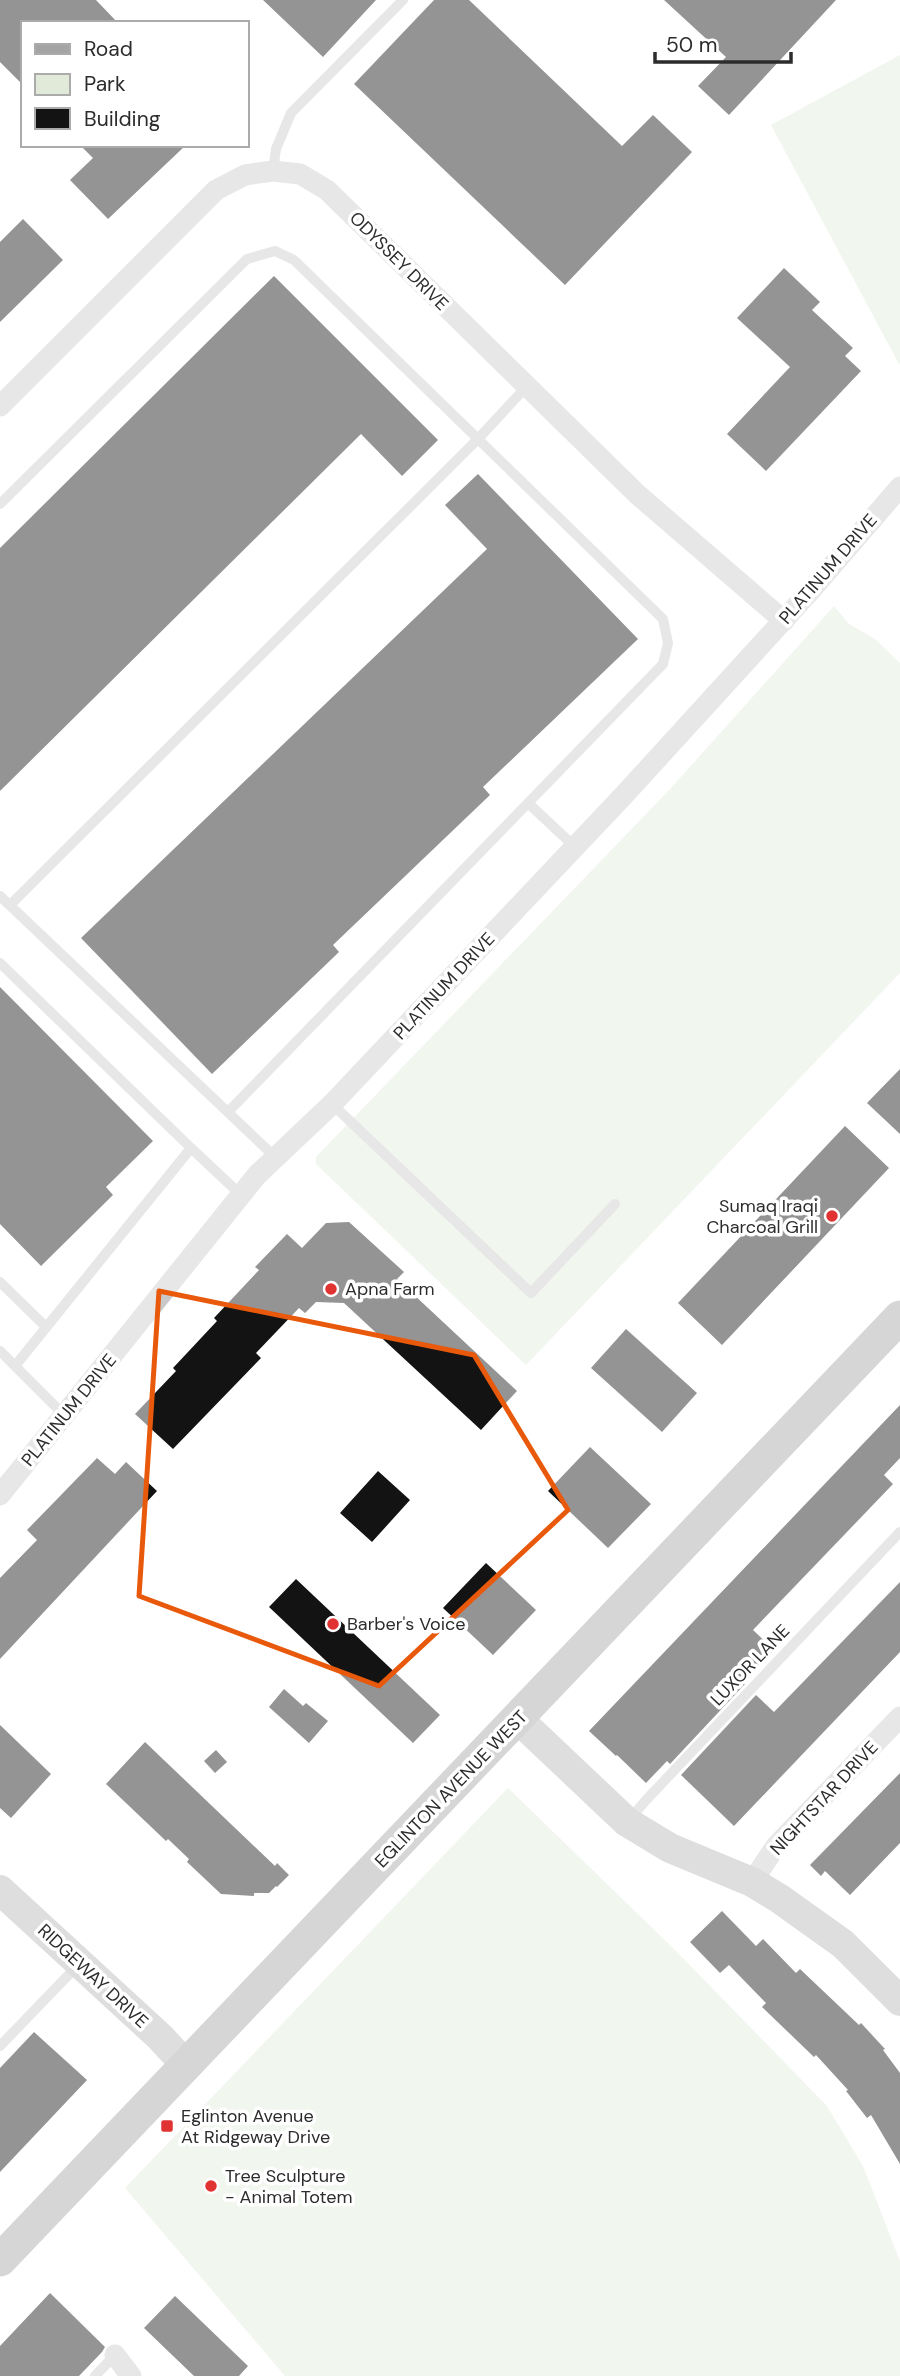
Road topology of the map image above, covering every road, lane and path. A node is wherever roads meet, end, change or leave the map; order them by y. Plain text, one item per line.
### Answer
1 (403, 0) edge
2 (272, 172) junction
3 (526, 387) junction
4 (0, 406) edge
5 (478, 439) junction
6 (900, 486) edge
7 (3, 496) edge
8 (784, 621) junction
9 (528, 803) junction
10 (575, 846) junction
11 (0, 896) edge
12 (10, 905) junction
13 (0, 963) edge
14 (332, 1104) junction
15 (228, 1112) junction
16 (191, 1148) junction
17 (275, 1157) junction
18 (242, 1195) junction
19 (615, 1204) dead end
20 (0, 1282) edge
21 (900, 1317) edge
22 (46, 1327) junction
23 (0, 1351) edge
24 (15, 1366) junction
25 (64, 1415) junction
26 (0, 1495) edge
27 (900, 1532) edge
28 (900, 1717) edge
29 (518, 1719) junction
30 (627, 1822) junction
31 (752, 1882) junction
32 (0, 1890) edge
33 (79, 1964) junction
34 (900, 2001) edge
35 (0, 2046) edge
36 (186, 2064) junction
37 (0, 2260) edge
38 (115, 2356) joint
39 (95, 2376) edge
40 (131, 2376) edge

1 - 2 lane
2 - 3 street, ODYSSEY DRIVE
2 - 4 street, ODYSSEY DRIVE
3 - 5 lane
3 - 8 street, ODYSSEY DRIVE
5 - 7 lane
5 - 9 lane
5 - 12 lane
6 - 8 street, PLATINUM DRIVE
8 - 10 street, PLATINUM DRIVE
9 - 10 lane
9 - 15 lane
10 - 14 street, PLATINUM DRIVE
11 - 12 lane
12 - 15 lane
13 - 16 lane
14 - 17 street, PLATINUM DRIVE
14 - 19 lane
15 - 17 lane
16 - 18 lane
16 - 22 lane
17 - 18 street, PLATINUM DRIVE
18 - 25 street, PLATINUM DRIVE
20 - 22 lane
21 - 29 main road, EGLINTON AVENUE WEST
22 - 24 lane
23 - 24 lane
24 - 25 lane
25 - 26 street, PLATINUM DRIVE
27 - 30 lane, LUXOR LANE
28 - 31 street, NIGHTSTAR DRIVE
29 - 30 street
29 - 36 main road, EGLINTON AVENUE WEST
30 - 31 street
31 - 34 street
32 - 33 street, RIDGEWAY DRIVE
33 - 35 lane
33 - 36 street, RIDGEWAY DRIVE
36 - 37 main road, EGLINTON AVENUE WEST
38 - 39 lane
38 - 40 street

